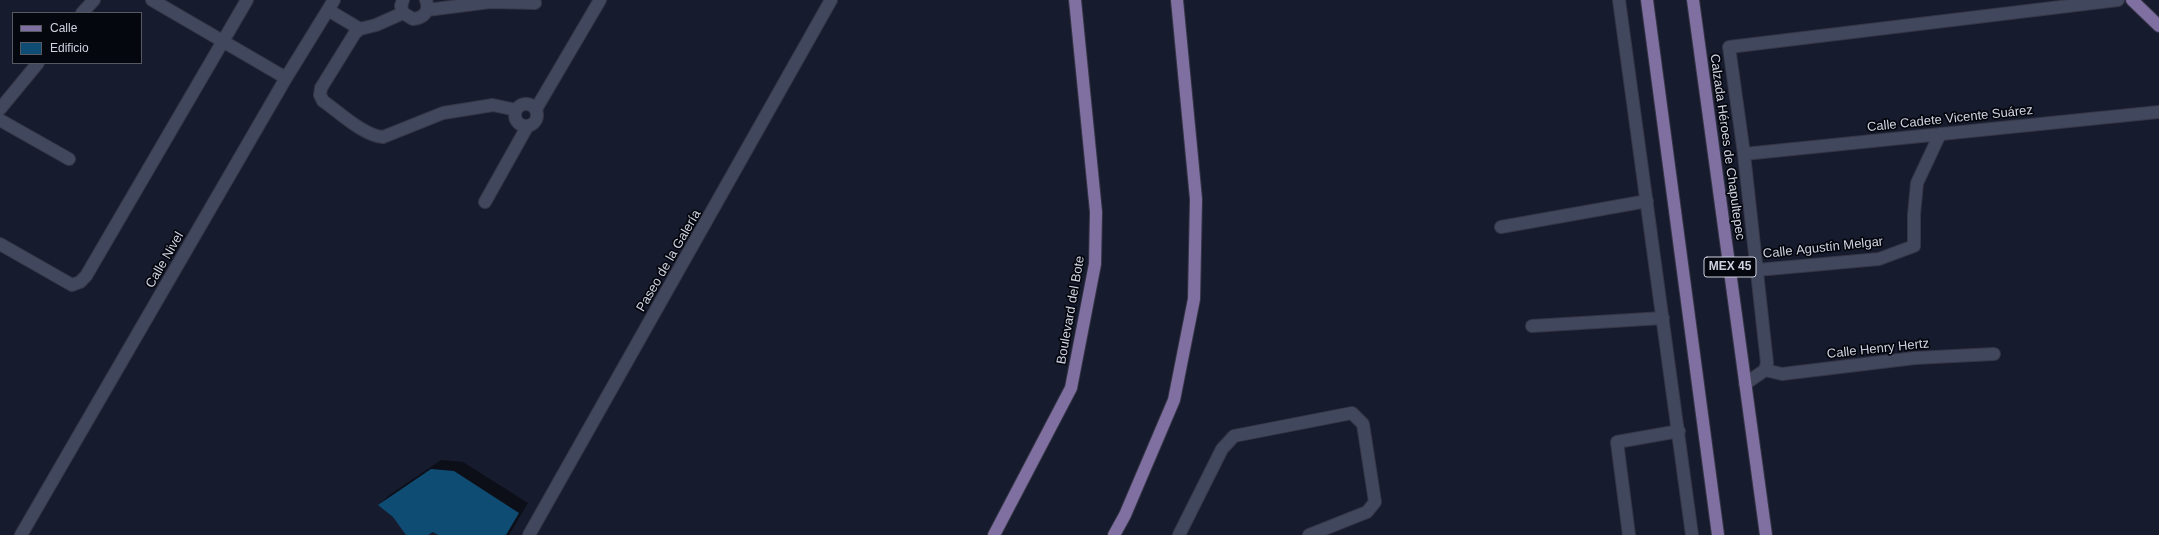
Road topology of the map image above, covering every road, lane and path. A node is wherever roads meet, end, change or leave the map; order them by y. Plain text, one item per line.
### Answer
1 (94, 0) edge
2 (152, 0) edge
3 (247, 0) edge
4 (403, 0) edge
5 (600, 0) edge
6 (831, 0) edge
7 (1075, 0) edge
8 (1177, 0) edge
9 (1619, 0) edge
10 (1647, 0) edge
11 (1693, 0) edge
12 (2118, 0) edge
13 (2132, 0) edge
14 (535, 3) dead end
15 (331, 5) edge
16 (427, 5) edge
17 (83, 12) edge
18 (403, 13) junction
19 (2159, 26) edge
20 (360, 28) junction
21 (222, 42) junction
22 (37, 64) edge
23 (286, 78) junction
24 (0, 109) edge
25 (536, 109) junction
26 (516, 110) junction
27 (2159, 112) edge
28 (0, 120) edge
29 (527, 127) junction
30 (1940, 134) junction
31 (1744, 154) junction
32 (69, 159) dead end
33 (1647, 201) junction
34 (485, 202) dead end
35 (1501, 227) dead end
36 (0, 244) edge
37 (1757, 270) junction
38 (1663, 318) junction
39 (1532, 326) dead end
40 (1994, 354) dead end
41 (1765, 370) junction
42 (1745, 384) junction
43 (1679, 431) junction
44 (22, 535) edge
45 (529, 535) edge
46 (994, 535) edge
47 (1114, 535) edge
48 (1179, 535) edge
49 (1308, 535) edge
50 (1629, 535) edge
51 (1692, 535) edge
52 (1718, 535) edge
53 (1766, 535) edge

1 - 17 street
2 - 21 street
3 - 21 street
4 - 18 street
5 - 25 street
6 - 45 street, Paseo de la Galería
7 - 46 main road, Boulevard del Bote
8 - 47 main road
9 - 33 street
10 - 52 main road
11 - 42 main road, Calzada Héroes de Chapultepec / MEX 45
12 - 31 street
13 - 19 main road
14 - 16 street
15 - 20 street
15 - 23 street, Calle Nivel
16 - 18 street
18 - 20 street
20 - 26 street
21 - 23 street
21 - 36 street
22 - 24 street
23 - 44 street, Calle Nivel
25 - 26 street
25 - 29 street
26 - 29 street
27 - 30 street, Calle Cadete Vicente Suárez
28 - 32 street
29 - 34 street
30 - 31 street, Calle Cadete Vicente Suárez
30 - 37 street, Calle Agustín Melgar
31 - 37 street
33 - 35 street
33 - 38 street
37 - 41 street
38 - 39 street
38 - 43 street
40 - 41 street, Calle Henry Hertz
41 - 42 street
42 - 53 main road, Calzada Héroes de Chapultepec / MEX 45
43 - 50 street
43 - 51 street
48 - 49 street

